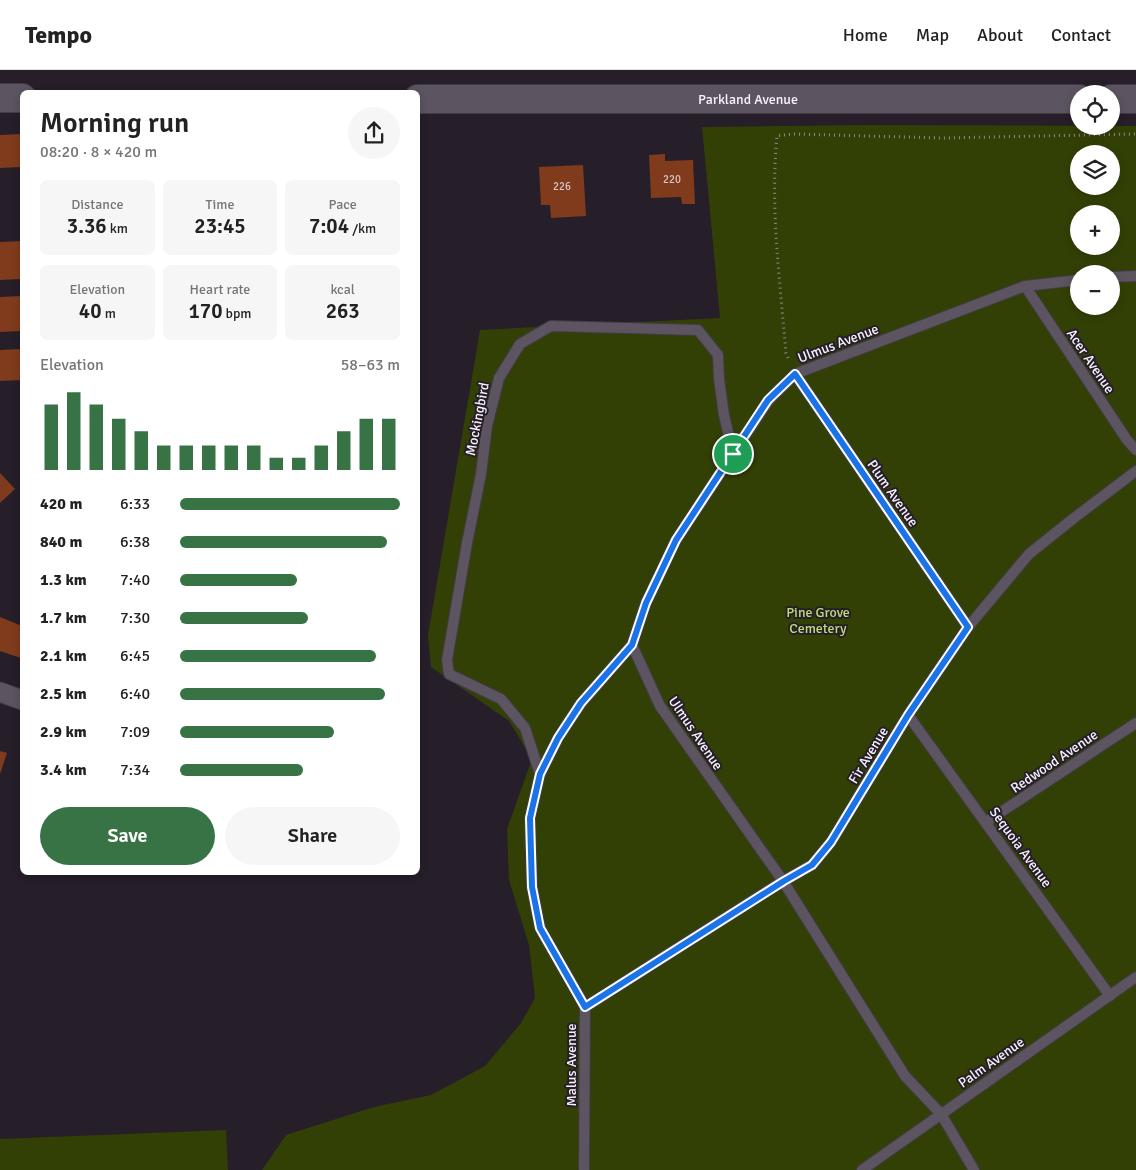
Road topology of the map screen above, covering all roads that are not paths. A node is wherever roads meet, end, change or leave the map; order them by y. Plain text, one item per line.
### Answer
1 (0, 98) edge
2 (20, 98) edge
3 (420, 99) edge
4 (1070, 99) edge
5 (1120, 99) edge
6 (1136, 99) edge
7 (1136, 276) edge
8 (1120, 277) edge
9 (1070, 281) edge
10 (1025, 286) junction
11 (795, 374) junction
12 (1136, 450) edge
13 (733, 454) junction
14 (1136, 471) edge
15 (968, 627) junction
16 (632, 645) junction
17 (0, 692) edge
18 (20, 699) edge
19 (908, 715) junction
20 (1136, 723) edge
21 (540, 774) junction
22 (986, 822) junction
23 (784, 881) junction
24 (1136, 977) edge
25 (1110, 996) junction
26 (585, 1007) junction
27 (941, 1114) junction
28 (584, 1170) edge
29 (862, 1170) edge
30 (974, 1170) edge

1 - 2 main road
3 - 4 main road, Parkland Avenue
5 - 6 main road
7 - 8 lane
9 - 10 lane, Ulmus Avenue
10 - 11 lane, Ulmus Avenue
10 - 12 lane, Acer Avenue
11 - 13 lane, Ulmus Avenue
11 - 15 lane, Plum Avenue
13 - 16 lane, Ulmus Avenue
13 - 21 lane, Mockingbird
14 - 15 lane, Fir Avenue
15 - 19 lane, Fir Avenue
16 - 21 lane, Malus Avenue
16 - 23 lane, Ulmus Avenue
17 - 18 street
19 - 22 lane, Sequoia Avenue
19 - 23 lane, Fir Avenue
20 - 22 lane, Redwood Avenue
21 - 26 lane, Malus Avenue
22 - 25 lane, Sequoia Avenue
23 - 26 lane, Fir Avenue
23 - 27 lane, Ulmus Avenue
24 - 25 lane, Palm Avenue
25 - 27 lane, Palm Avenue
26 - 28 lane, Malus Avenue
27 - 29 lane, Palm Avenue
27 - 30 lane, Ulmus Avenue

